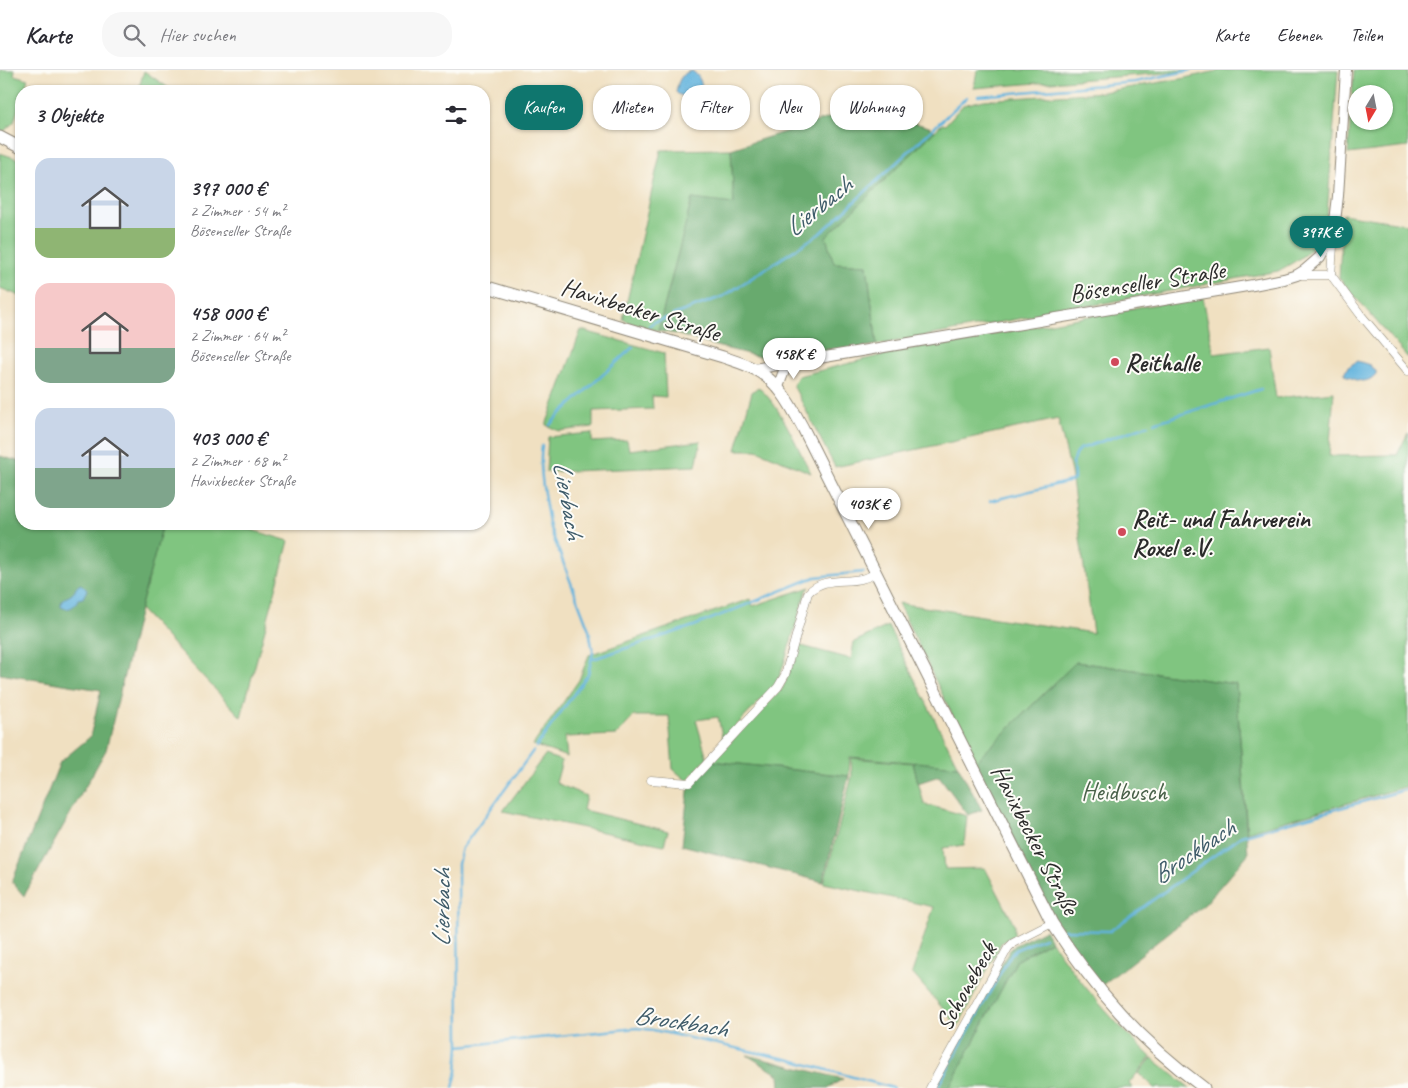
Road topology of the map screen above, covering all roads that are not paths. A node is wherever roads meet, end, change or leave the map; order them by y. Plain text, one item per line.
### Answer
1 (1346, 70) edge
2 (0, 136) edge
3 (15, 145) edge
4 (1334, 230) junction
5 (1297, 275) junction
6 (1331, 275) junction
7 (490, 288) edge
8 (787, 363) junction
9 (754, 369) junction
10 (1408, 372) edge
11 (778, 387) junction
12 (876, 574) junction
13 (651, 780) dead end
14 (1052, 923) junction
15 (930, 1088) edge
16 (1204, 1088) edge

1 - 4 street, Bösenseller Straße
2 - 3 main road
4 - 5 street, Bösenseller Straße
4 - 6 street
5 - 6 street
5 - 8 street, Bösenseller Straße
6 - 10 street
7 - 9 main road, Havixbecker Straße
8 - 9 street, Bösenseller Straße
8 - 11 street
9 - 11 main road, Havixbecker Straße
11 - 12 main road, Havixbecker Straße
12 - 13 street
12 - 14 main road, Havixbecker Straße
14 - 15 street, Schonebeck
14 - 16 main road, Havixbecker Straße

